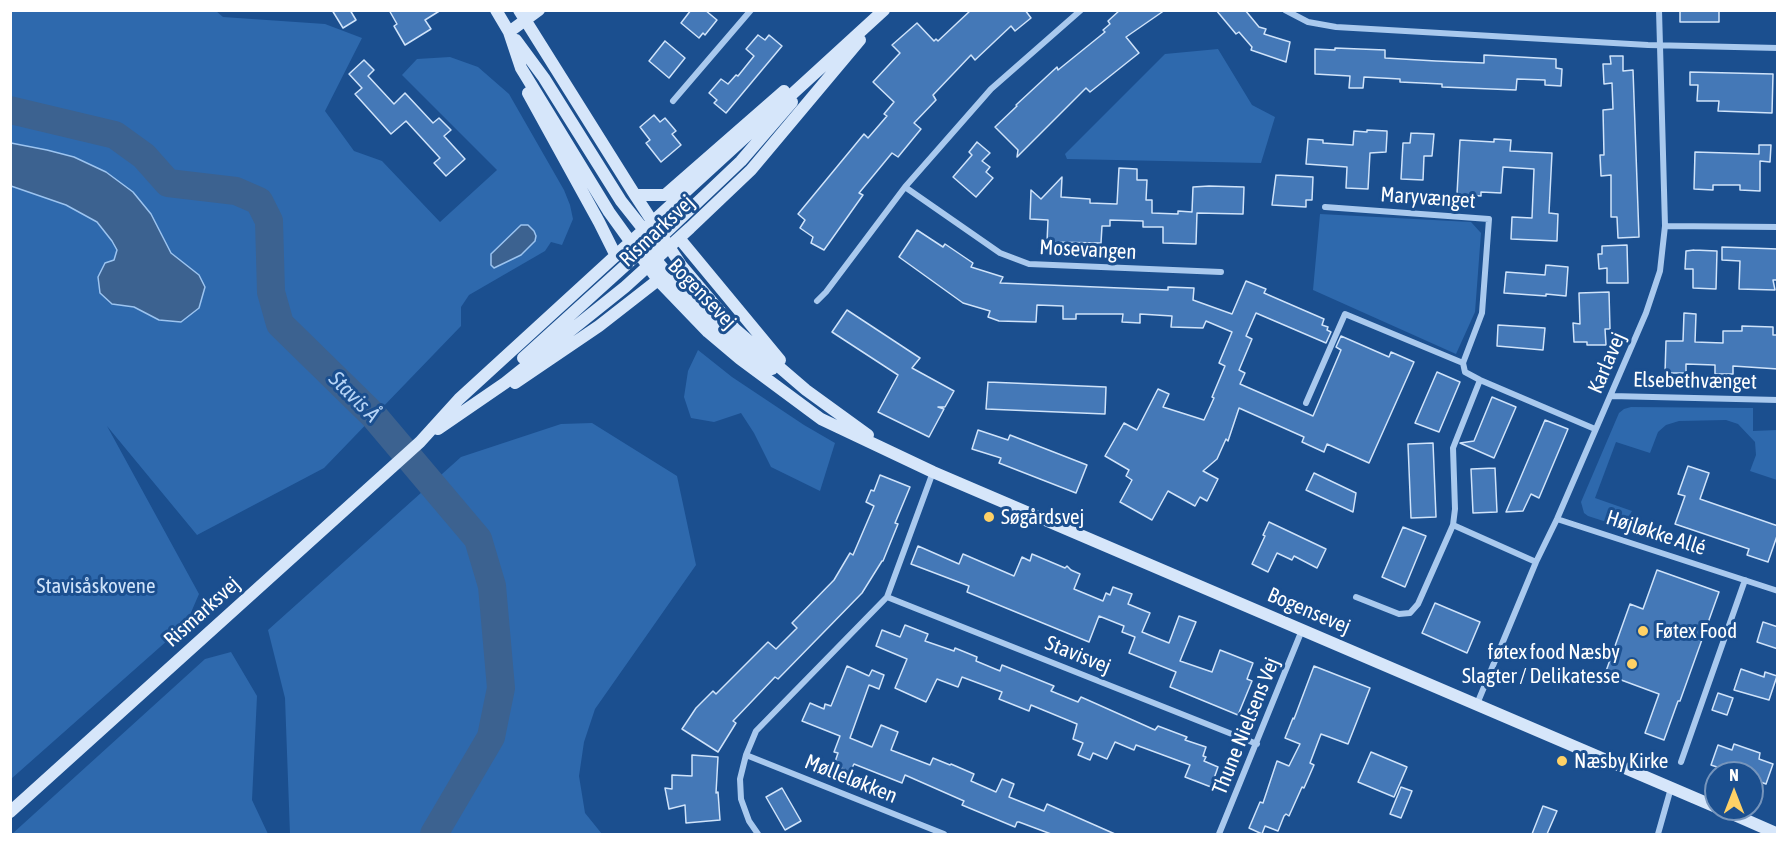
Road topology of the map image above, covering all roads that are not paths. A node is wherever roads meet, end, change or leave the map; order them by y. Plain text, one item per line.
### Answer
1 (496, 10) edge
2 (539, 10) edge
3 (884, 10) edge
4 (1081, 10) edge
5 (1285, 10) edge
6 (1659, 10) edge
7 (749, 11) edge
8 (522, 16) edge
9 (509, 32) junction
10 (1660, 45) junction
11 (1778, 48) edge
12 (824, 63) junction
13 (521, 68) junction
14 (673, 102) dead end
15 (905, 187) junction
16 (635, 195) junction
17 (1325, 207) dead end
18 (1665, 226) junction
19 (1778, 228) edge
20 (659, 235) junction
21 (645, 254) junction
22 (616, 256) junction
23 (1221, 272) dead end
24 (658, 280) junction
25 (817, 300) dead end
26 (1463, 363) junction
27 (1480, 380) junction
28 (806, 390) junction
29 (1611, 396) junction
30 (1778, 400) edge
31 (1306, 403) dead end
32 (1595, 429) junction
33 (420, 442) junction
34 (888, 450) junction
35 (933, 472) junction
36 (1557, 519) junction
37 (1453, 525) junction
38 (1536, 562) junction
39 (1745, 580) junction
40 (1778, 591) edge
41 (887, 597) junction
42 (1356, 597) dead end
43 (1302, 629) junction
44 (1476, 705) junction
45 (1257, 744) junction
46 (746, 755) junction
47 (1681, 762) dead end
48 (1671, 787) junction
49 (1704, 802) edge
50 (10, 812) edge
51 (1748, 821) edge
52 (758, 834) edge
53 (944, 834) edge
54 (1219, 834) edge
55 (1658, 834) edge
56 (1778, 834) edge

1 - 9 main road, Bogensevej
2 - 8 main road
3 - 12 main road, Rismarksvej
3 - 20 main road, Rismarksvej
4 - 15 street
5 - 10 street
6 - 10 street, Karlavej
7 - 14 street
8 - 9 main road
8 - 16 main road
9 - 13 main road, Bogensevej
9 - 20 main road
10 - 11 street
10 - 18 street, Karlavej
12 - 16 main road
12 - 20 main road, Rismarksvej
13 - 21 main road, Bogensevej
13 - 22 main road
15 - 23 street, Mosevangen
15 - 25 street
16 - 20 main road
17 - 26 street, Maryvænget
18 - 19 street
18 - 29 street, Karlavej
20 - 21 main road, Rismarksvej
20 - 21 main road, Rismarksvej
20 - 28 main road
21 - 22 main road, Rismarksvej
21 - 24 main road, Bogensevej
21 - 28 main road
21 - 33 main road, Rismarksvej
22 - 33 main road, Rismarksvej
24 - 33 main road
24 - 34 main road, Bogensevej
26 - 27 street
26 - 31 street
27 - 32 street
27 - 37 street
28 - 34 main road, Bogensevej
29 - 30 street, Elsebethvænget
29 - 32 street, Karlavej
32 - 36 street, Karlavej
33 - 50 main road, Rismarksvej
34 - 35 main road, Bogensevej
35 - 41 street
35 - 43 main road, Bogensevej
36 - 38 street, Karlavej
36 - 39 street, Højløkke Allé
37 - 38 street
37 - 42 street
38 - 44 street, Karlavej
39 - 40 street, Højløkke Allé
39 - 47 street
41 - 45 street, Stavisvej
41 - 46 street
43 - 44 main road, Bogensevej
43 - 45 street, Thune Nielsens Vej
44 - 48 main road, Bogensevej
45 - 54 street, Thune Nielsens Vej
46 - 52 street
46 - 53 street, Mølleløkken
48 - 49 main road, Bogensevej
48 - 55 street
51 - 56 main road

